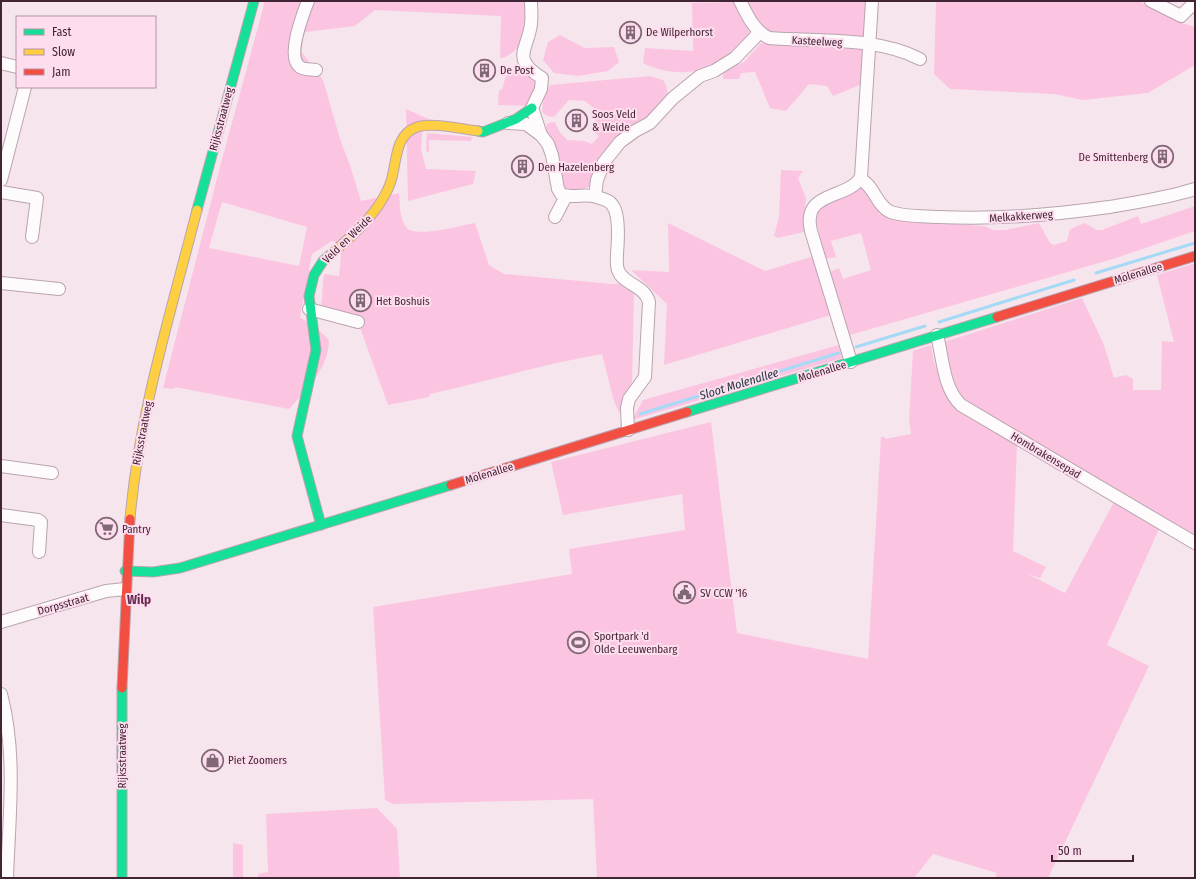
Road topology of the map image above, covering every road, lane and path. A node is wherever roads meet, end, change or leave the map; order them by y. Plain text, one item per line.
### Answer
1 (254, 1) edge
2 (308, 1) edge
3 (531, 1) edge
4 (740, 1) edge
5 (872, 1) edge
6 (1151, 1) edge
7 (1195, 2) edge
8 (759, 33) junction
9 (869, 45) junction
10 (920, 59) dead end
11 (1, 63) edge
12 (16, 67) edge
13 (316, 70) dead end
14 (25, 88) edge
15 (532, 108) junction
16 (507, 123) junction
17 (541, 134) junction
18 (861, 176) junction
19 (1, 180) edge
20 (1195, 189) edge
21 (1, 192) edge
22 (566, 196) junction
23 (595, 196) junction
24 (555, 217) dead end
25 (32, 237) dead end
26 (1195, 256) edge
27 (1, 283) edge
28 (59, 289) dead end
29 (309, 309) junction
30 (358, 322) dead end
31 (937, 335) junction
32 (851, 362) junction
33 (628, 430) junction
34 (1, 466) edge
35 (52, 472) dead end
36 (1, 515) edge
37 (322, 524) junction
38 (1195, 544) edge
39 (39, 552) dead end
40 (125, 571) junction
41 (125, 589) junction
42 (1, 622) edge
43 (1, 694) edge
44 (6, 761) edge
45 (7, 878) edge
46 (122, 878) edge

1 - 40 main road, Rijksstraatweg
2 - 13 street
3 - 15 street
4 - 8 street
5 - 9 street
6 - 7 street
8 - 9 street, Kasteelweg
8 - 23 street
9 - 10 street
9 - 18 street
11 - 12 street
14 - 19 street
15 - 16 main road, Veld en Weide
15 - 17 street
16 - 17 street, Veld en Weide
16 - 29 main road, Veld en Weide
17 - 22 street
18 - 20 street, Melkakkerweg
18 - 32 street, Molenallee
21 - 25 street
22 - 23 street
22 - 24 street
23 - 33 street
26 - 31 main road, Molenallee
27 - 28 street
29 - 30 street
29 - 37 main road, Veld en Weide
31 - 32 main road, Molenallee
31 - 38 street, Hombrakensepad
32 - 33 main road, Molenallee
33 - 37 main road, Molenallee
34 - 35 street
36 - 39 street
37 - 40 main road, Molenallee
40 - 41 main road, Rijksstraatweg
41 - 42 street, Dorpsstraat
41 - 46 main road, Rijksstraatweg
43 - 44 street
44 - 45 street

